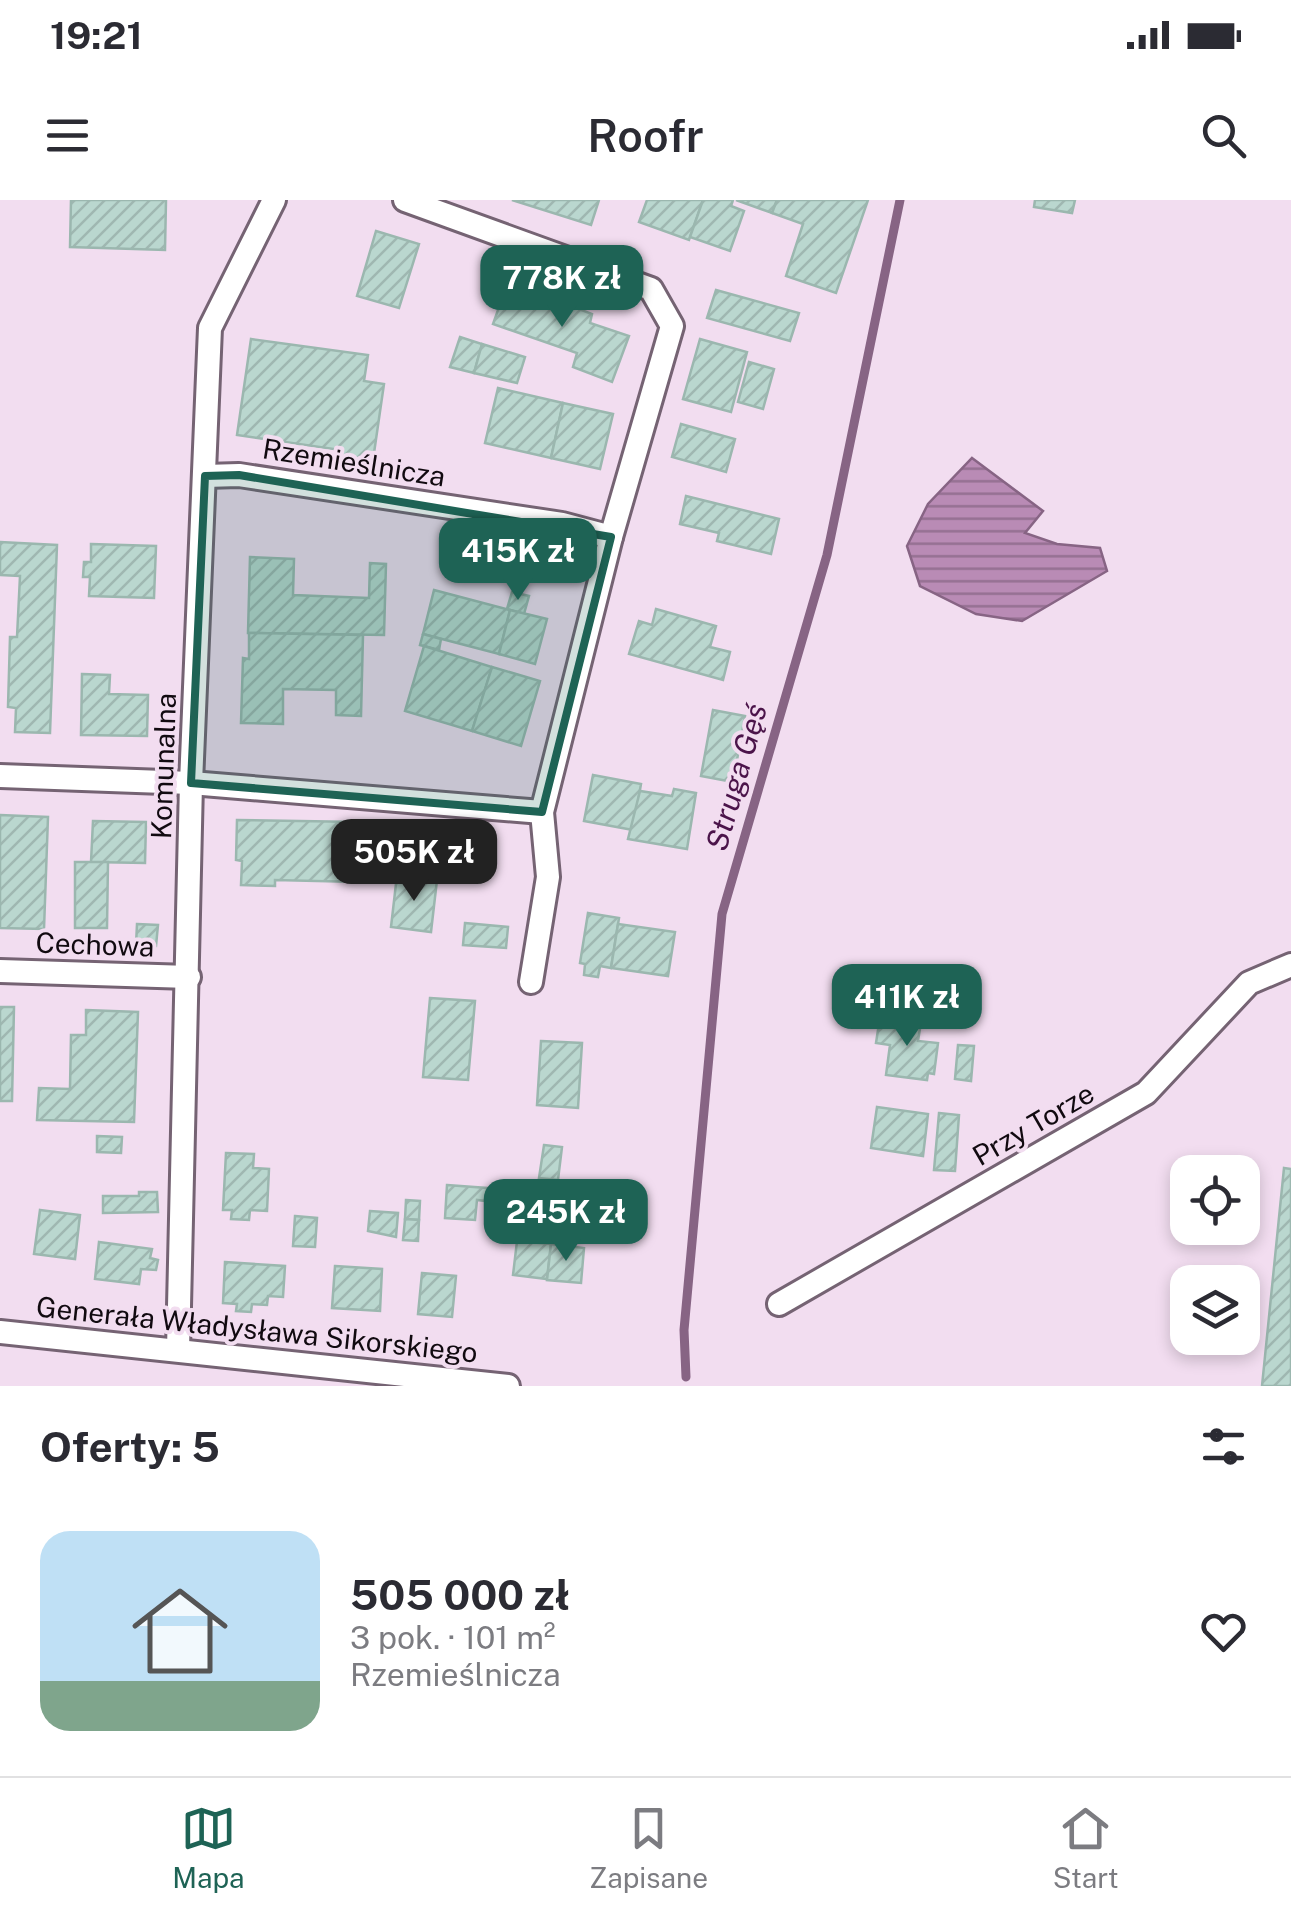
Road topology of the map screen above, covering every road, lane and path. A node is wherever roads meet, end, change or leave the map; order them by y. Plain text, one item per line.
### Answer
1 (274, 200) edge
2 (405, 200) edge
3 (205, 476) junction
4 (612, 536) junction
5 (0, 776) edge
6 (191, 783) junction
7 (542, 812) junction
8 (1291, 966) edge
9 (0, 971) edge
10 (188, 977) junction
11 (531, 982) dead end
12 (779, 1304) dead end
13 (0, 1332) edge
14 (178, 1350) junction
15 (508, 1386) edge

1 - 3 street, Komunalna
2 - 4 street
3 - 4 street, Rzemieślnicza
3 - 6 street, Komunalna
4 - 7 street
5 - 6 street
6 - 7 street
6 - 10 street, Komunalna
7 - 11 street
8 - 12 street, Przy Torze
9 - 10 street, Cechowa
10 - 14 street, Komunalna
13 - 14 street, Generała Władysława Sikorskiego
14 - 15 street, Generała Władysława Sikorskiego

